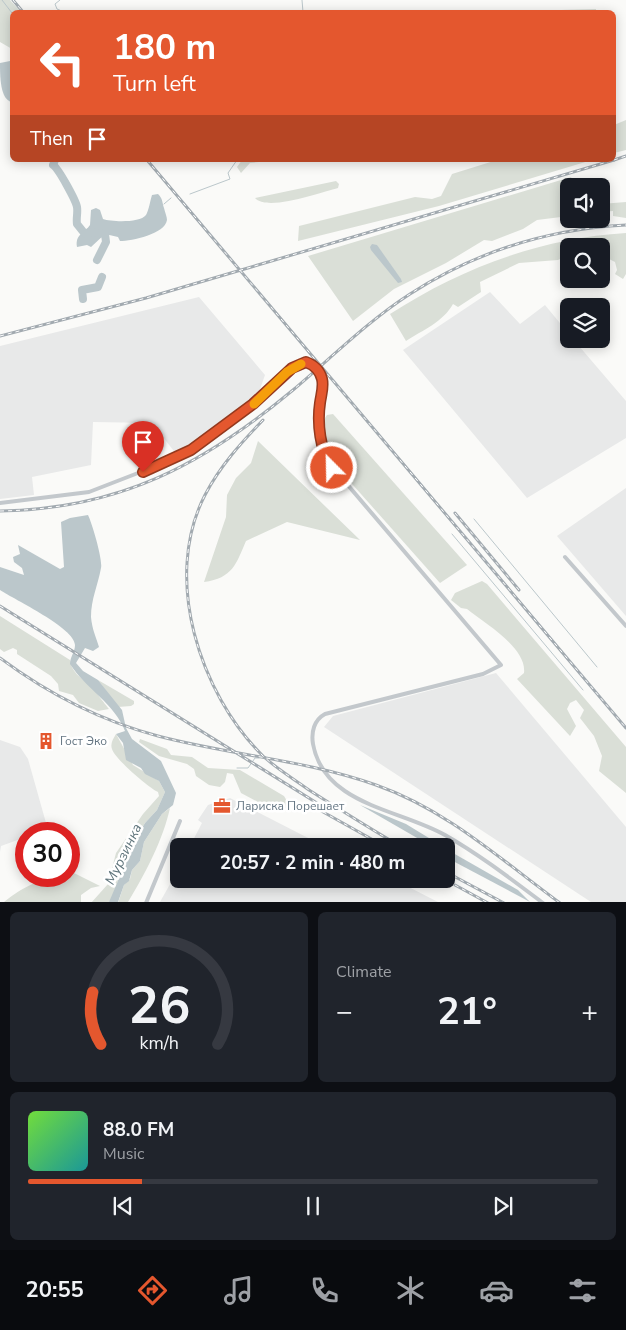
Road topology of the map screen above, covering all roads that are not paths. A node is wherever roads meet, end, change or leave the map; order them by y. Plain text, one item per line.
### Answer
1 (0, 503) edge
2 (565, 557) dead end
3 (626, 626) edge
4 (180, 821) dead end
5 (146, 902) edge
6 (543, 902) edge

1 - 6 street
2 - 3 street
4 - 5 street

